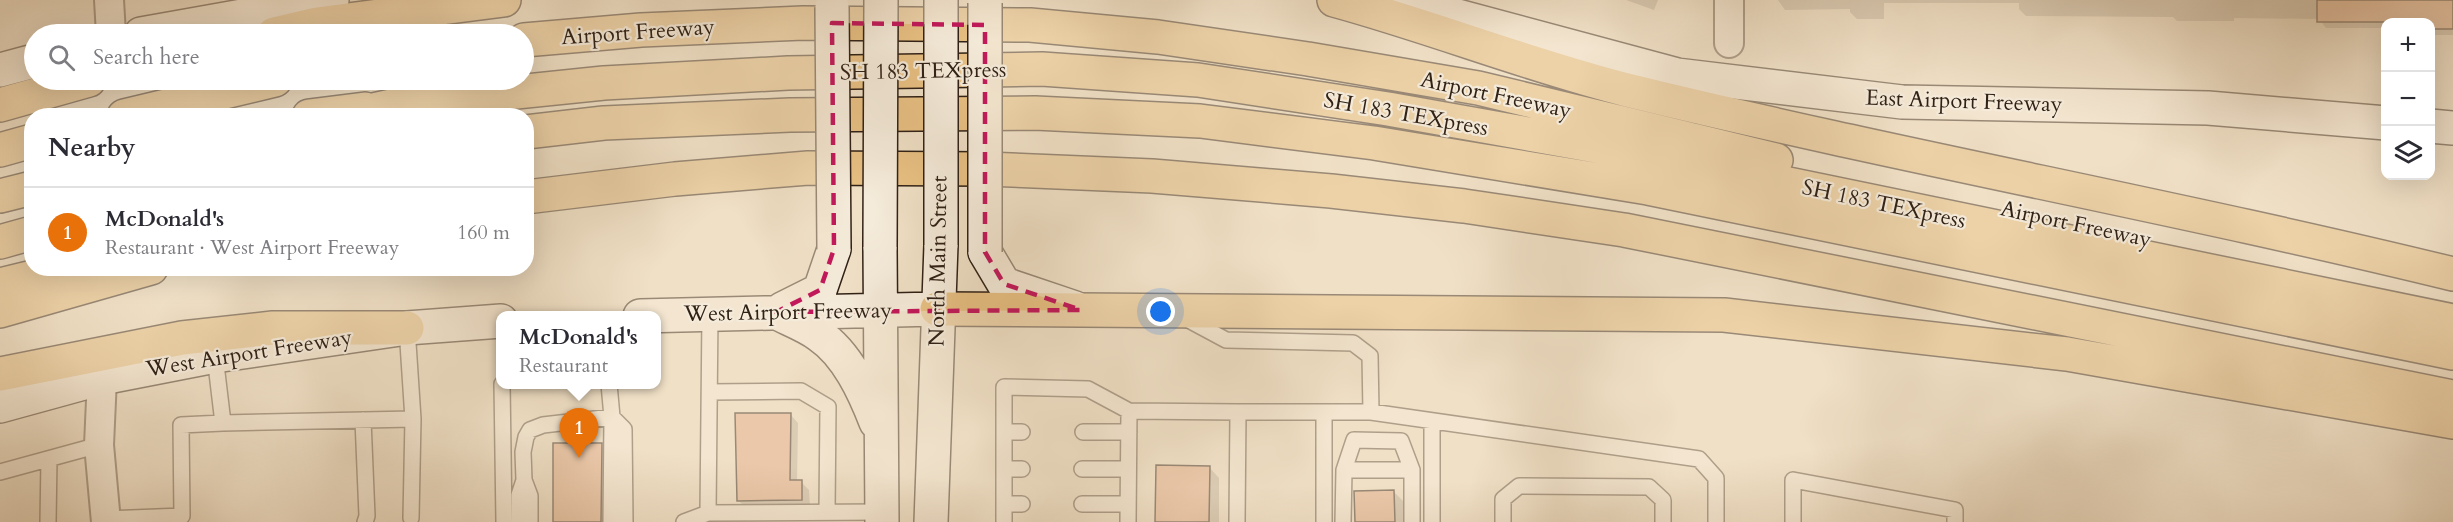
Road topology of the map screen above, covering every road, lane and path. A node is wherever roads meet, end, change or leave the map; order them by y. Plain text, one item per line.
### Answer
1 (109, 0) edge
2 (332, 0) edge
3 (504, 0) edge
4 (881, 0) edge
5 (941, 0) edge
6 (1334, 0) edge
7 (1398, 0) edge
8 (1729, 0) edge
9 (986, 2) edge
10 (829, 3) edge
11 (110, 24) edge
12 (197, 24) edge
13 (317, 24) edge
14 (534, 39) edge
15 (1729, 43) dead end
16 (24, 63) edge
17 (0, 70) edge
18 (53, 90) edge
19 (233, 90) edge
20 (400, 104) junction
21 (0, 105) edge
22 (158, 108) edge
23 (370, 108) edge
24 (382, 108) edge
25 (2381, 123) edge
26 (2435, 126) edge
27 (2453, 128) edge
28 (534, 131) edge
29 (24, 144) edge
30 (24, 150) edge
31 (0, 152) edge
32 (24, 190) edge
33 (0, 196) edge
34 (534, 196) edge
35 (24, 235) edge
36 (0, 242) edge
37 (2453, 274) edge
38 (37, 276) edge
39 (123, 276) edge
40 (0, 285) edge
41 (2453, 303) edge
42 (880, 309) junction
43 (937, 309) junction
44 (0, 310) edge
45 (1081, 310) junction
46 (776, 312) junction
47 (1174, 312) junction
48 (710, 314) junction
49 (661, 315) edge
50 (496, 321) edge
51 (2453, 321) edge
52 (407, 328) junction
53 (2453, 354) edge
54 (215, 356) junction
55 (0, 375) edge
56 (102, 378) junction
57 (502, 389) edge
58 (609, 389) edge
59 (710, 392) junction
60 (2453, 397) edge
61 (0, 406) edge
62 (1129, 411) junction
63 (1238, 412) junction
64 (1324, 412) junction
65 (1371, 412) junction
66 (612, 417) junction
67 (413, 419) junction
68 (363, 420) junction
69 (1432, 421) junction
70 (2453, 422) edge
71 (222, 423) junction
72 (1004, 432) junction
73 (1022, 432) dead end
74 (1083, 432) dead end
75 (1129, 432) junction
76 (881, 434) junction
77 (99, 445) junction
78 (49, 459) junction
79 (1004, 469) junction
80 (1022, 469) dead end
81 (1082, 469) dead end
82 (1128, 469) junction
83 (1344, 470) junction
84 (1412, 470) junction
85 (0, 472) edge
86 (504, 477) junction
87 (524, 480) junction
88 (1004, 504) junction
89 (1022, 504) dead end
90 (1082, 504) dead end
91 (1128, 504) junction
92 (708, 513) junction
93 (817, 516) edge
94 (882, 517) edge
95 (411, 518) dead end
96 (184, 519) edge
97 (106, 520) edge
98 (48, 522) edge
99 (365, 522) edge
100 (504, 522) edge
101 (519, 522) edge
102 (530, 522) edge
103 (611, 522) edge
104 (625, 522) edge
105 (684, 522) edge
106 (931, 522) edge
107 (1004, 522) edge
108 (1128, 522) edge
109 (1238, 522) edge
110 (1324, 522) edge
111 (1343, 522) edge
112 (1412, 522) edge
113 (1432, 522) edge
114 (1503, 522) edge
115 (1663, 522) edge
116 (1716, 522) edge
117 (1793, 522) edge
118 (1955, 522) edge

1 - 11 street
2 - 12 main road
3 - 13 highway
4 - 42 main road, bridge
5 - 43 main road, North Main Street, bridge
6 - 37 highway
7 - 25 main road, East Airport Freeway
8 - 15 street
9 - 45 main road, bridge
10 - 46 main road, bridge
14 - 41 highway, Airport Freeway
16 - 17 main road
18 - 21 highway
19 - 22 highway
20 - 23 highway
20 - 24 highway, SH 183 TEXpress
20 - 51 highway, SH 183 TEXpress
26 - 27 main road
28 - 53 highway, SH 183 TEXpress
29 - 31 highway
30 - 31 highway
32 - 33 highway
34 - 60 highway
35 - 36 highway
38 - 40 highway
39 - 44 highway
42 - 43 main road, West Airport Freeway
42 - 46 main road, West Airport Freeway
42 - 76 main road
43 - 45 highway
43 - 106 main road, North Main Street
45 - 47 highway
46 - 48 main road, West Airport Freeway
46 - 76 main road
47 - 65 lane
47 - 70 highway
48 - 49 main road, West Airport Freeway
48 - 59 lane
50 - 52 main road, West Airport Freeway
52 - 54 main road, West Airport Freeway
52 - 55 highway
52 - 67 lane
54 - 56 main road, West Airport Freeway
54 - 71 lane
56 - 61 main road, West Airport Freeway
56 - 77 street
57 - 86 lane
58 - 66 lane
59 - 92 lane
59 - 93 lane
62 - 63 lane
62 - 72 lane
62 - 75 lane
63 - 64 lane
63 - 109 lane
64 - 65 lane
64 - 110 lane
65 - 69 lane
66 - 87 lane
66 - 103 lane
66 - 104 lane
67 - 68 lane
67 - 95 lane
68 - 71 lane
68 - 99 lane
69 - 113 lane
69 - 116 lane
71 - 96 lane
72 - 73 lane
72 - 79 lane
74 - 75 lane
75 - 82 lane
76 - 94 main road
77 - 78 lane
77 - 97 street
78 - 85 lane
78 - 98 lane
79 - 80 lane
79 - 88 lane
81 - 82 lane
82 - 91 lane
83 - 84 lane
83 - 84 lane
83 - 111 lane
84 - 112 lane
86 - 87 lane
86 - 100 lane
87 - 101 lane
87 - 102 lane
88 - 89 lane
88 - 107 lane
90 - 91 lane
91 - 108 lane
92 - 93 lane
92 - 105 lane
93 - 94 lane
96 - 97 lane
114 - 115 lane
117 - 118 lane

